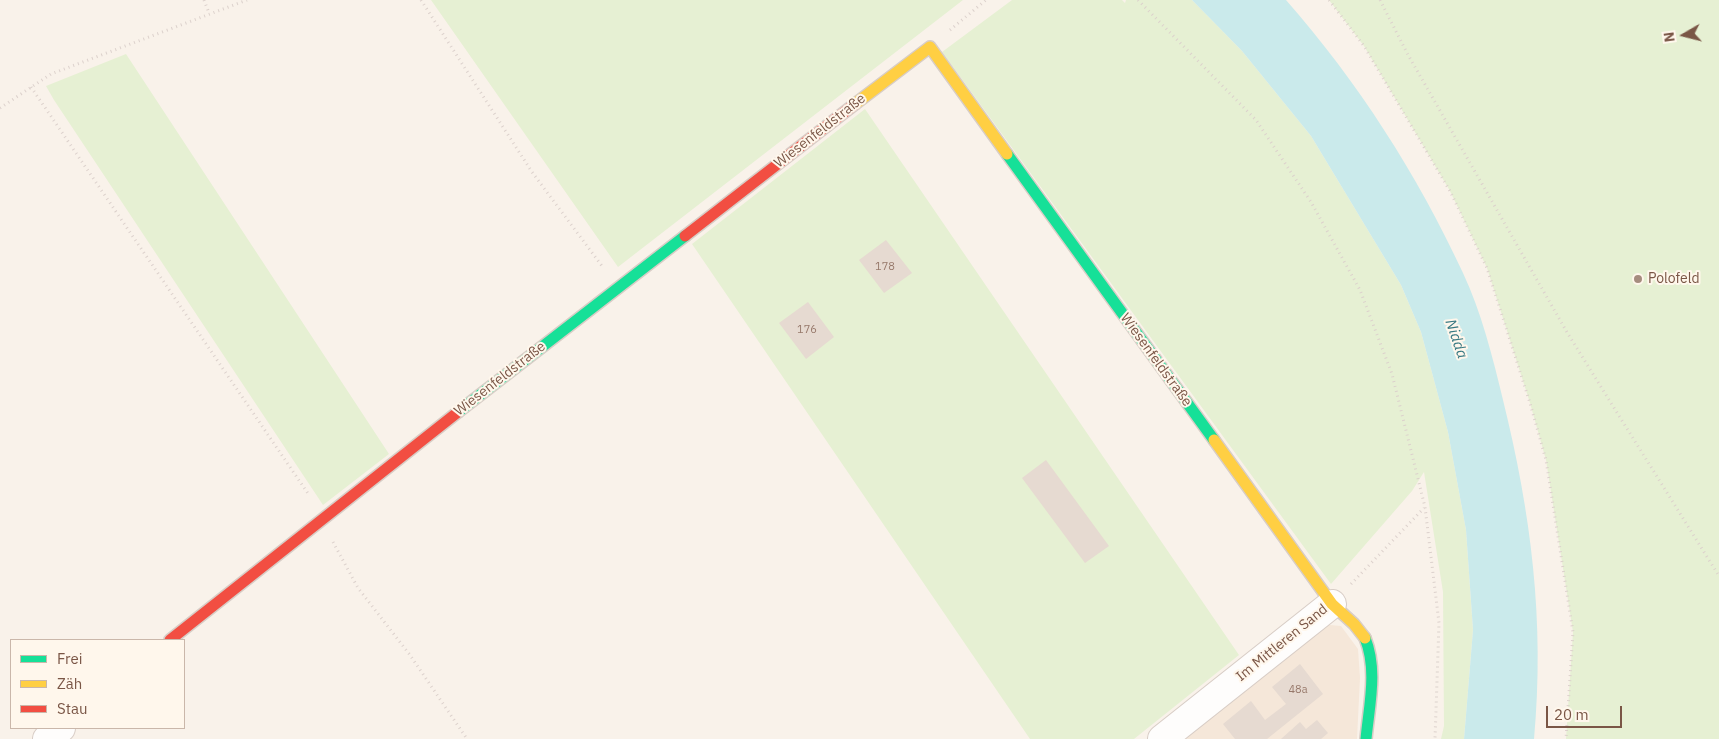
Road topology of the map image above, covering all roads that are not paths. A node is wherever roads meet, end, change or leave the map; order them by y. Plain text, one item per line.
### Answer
1 (1332, 604) junction
2 (171, 639) edge
3 (60, 729) edge
4 (47, 739) edge
5 (1162, 739) edge
6 (1366, 739) edge

1 - 2 street, Wiesenfeldstraße
1 - 5 street, Im Mittleren Sand
1 - 6 street, Im Mittleren Sand
3 - 4 street

